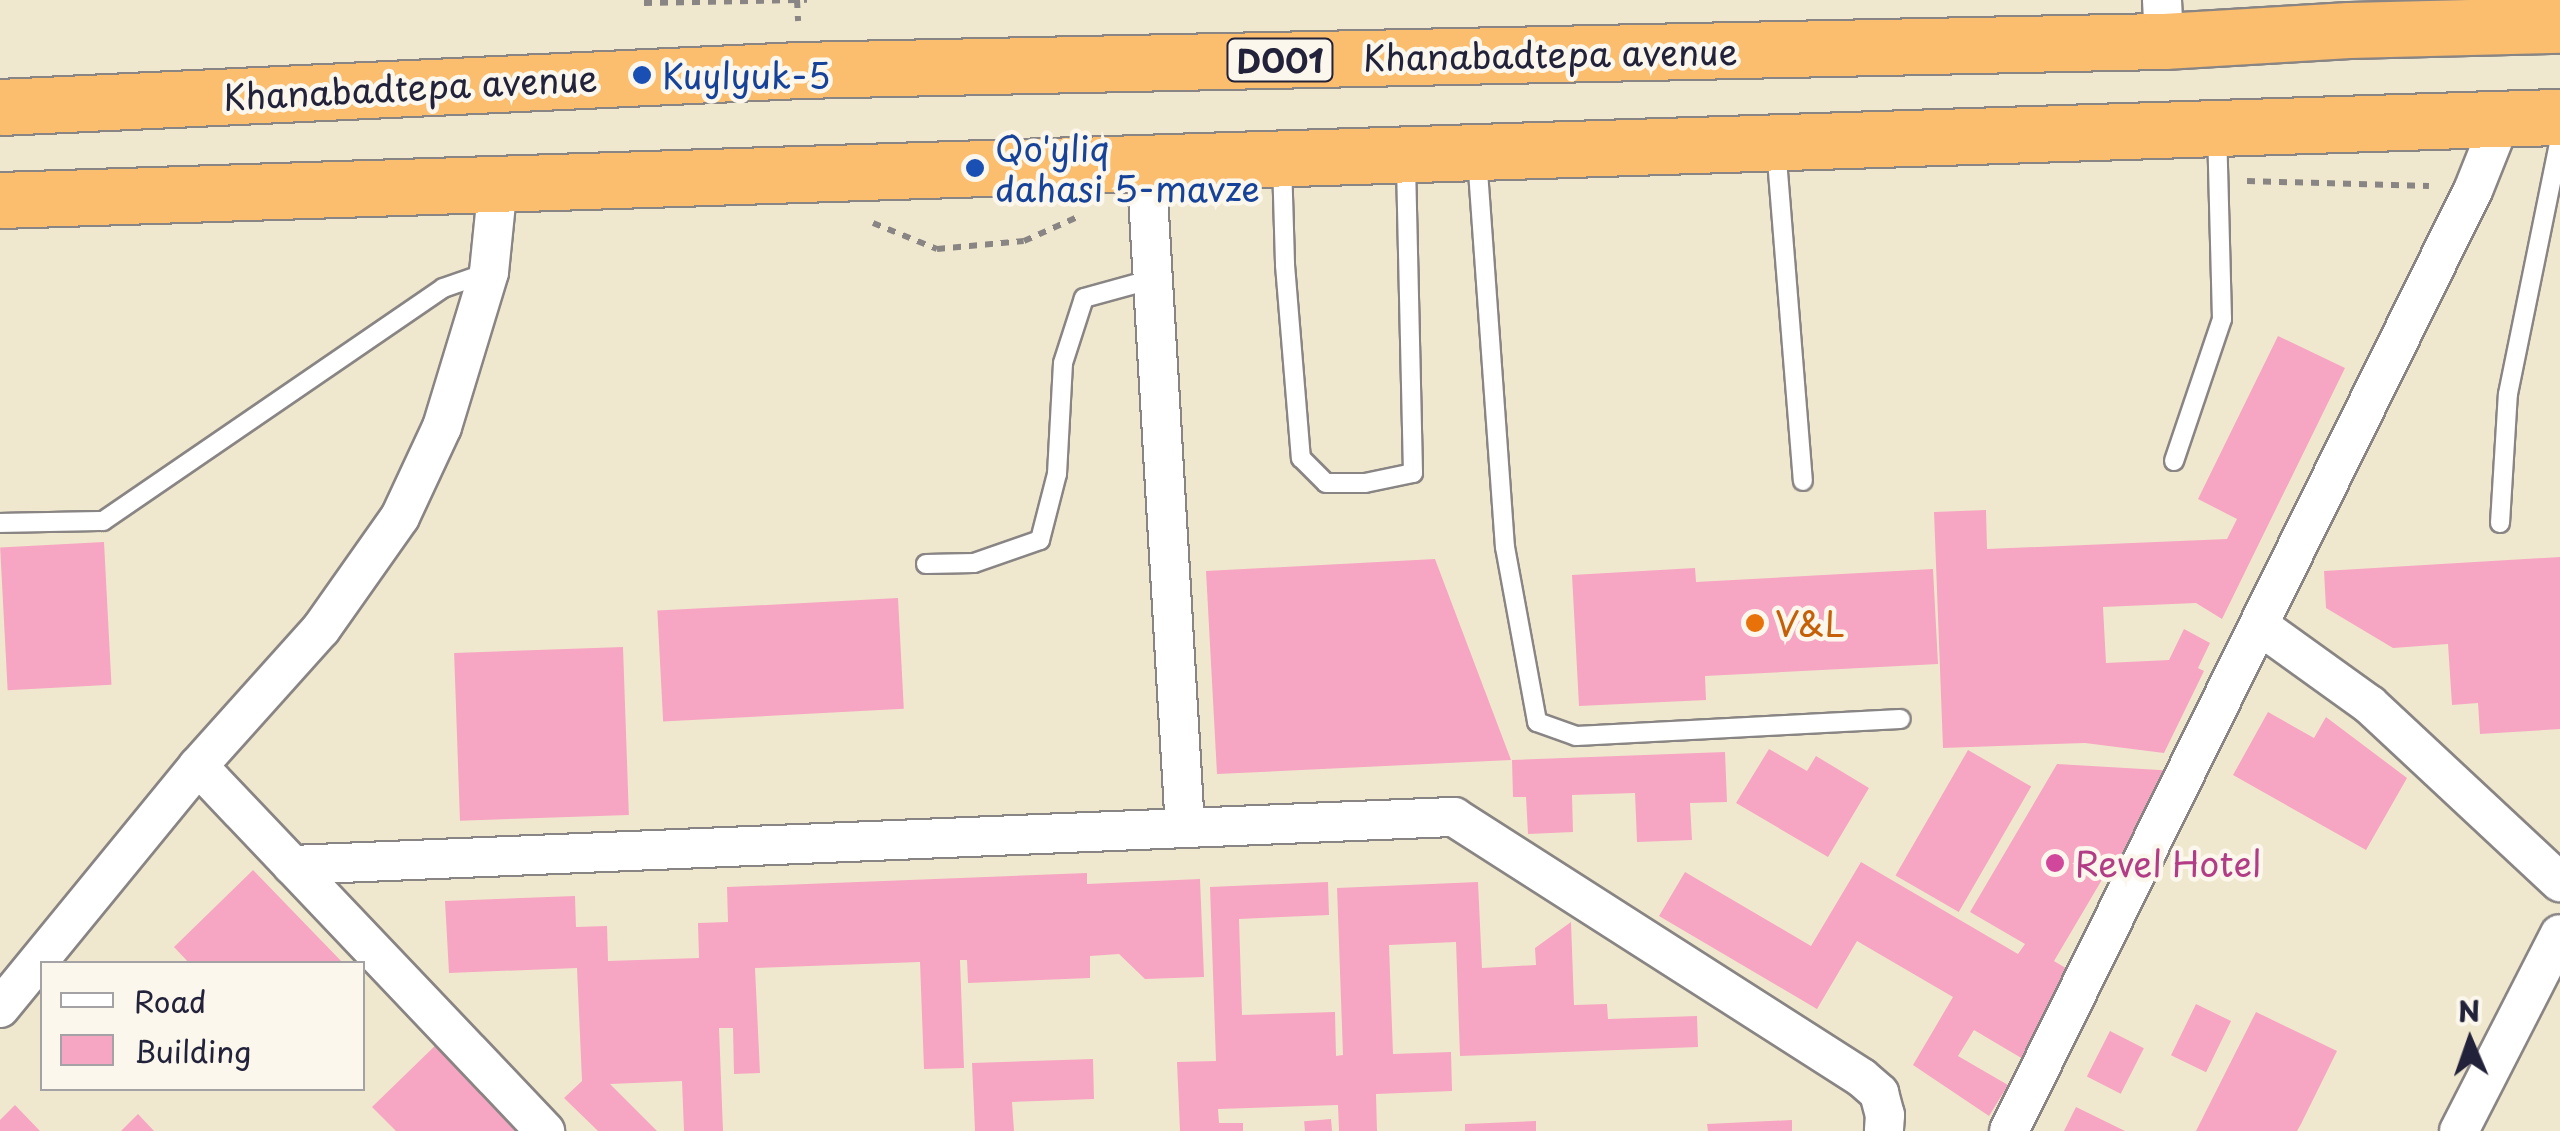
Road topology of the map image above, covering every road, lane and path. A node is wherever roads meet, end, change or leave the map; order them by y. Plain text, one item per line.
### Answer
1 (797, 0) edge
2 (807, 0) edge
3 (644, 3) dead end
4 (2349, 15) edge
5 (798, 21) dead end
6 (2163, 21) edge
7 (2560, 25) edge
8 (0, 107) edge
9 (2560, 116) edge
10 (2502, 118) junction
11 (2216, 127) junction
12 (2560, 139) edge
13 (1775, 142) junction
14 (1477, 152) junction
15 (1406, 153) junction
16 (1282, 157) junction
17 (498, 184) junction
18 (1148, 186) junction
19 (0, 200) edge
20 (868, 222) dead end
21 (489, 272) junction
22 (1153, 279) junction
23 (2174, 461) dead end
24 (1802, 481) dead end
25 (0, 522) edge
26 (2500, 522) dead end
27 (926, 564) dead end
28 (2260, 626) junction
29 (1901, 719) dead end
30 (198, 766) junction
31 (1184, 828) junction
32 (292, 864) junction
33 (2560, 882) edge
34 (2560, 934) edge
35 (0, 1008) edge
36 (545, 1131) edge
37 (1884, 1131) edge
38 (2009, 1131) edge
39 (2458, 1131) edge

1 - 2 path
1 - 3 path
1 - 5 path
4 - 6 highway, Khanabadtepa avenue / D001
4 - 7 highway, Khanabadtepa avenue / D001
6 - 8 highway, Khanabadtepa avenue / D001
9 - 10 highway
10 - 11 highway
10 - 28 street
11 - 13 highway
11 - 23 lane
12 - 26 lane
13 - 14 highway
13 - 24 lane
14 - 15 highway
14 - 29 lane
15 - 16 highway
15 - 16 lane
16 - 18 highway
17 - 18 highway
17 - 19 highway
17 - 21 street
18 - 20 path
18 - 22 street
21 - 25 lane
21 - 30 street
22 - 27 lane
22 - 31 street
28 - 33 street
28 - 38 street
30 - 32 street
30 - 35 street
31 - 32 street
31 - 37 street
32 - 36 street
34 - 39 street

